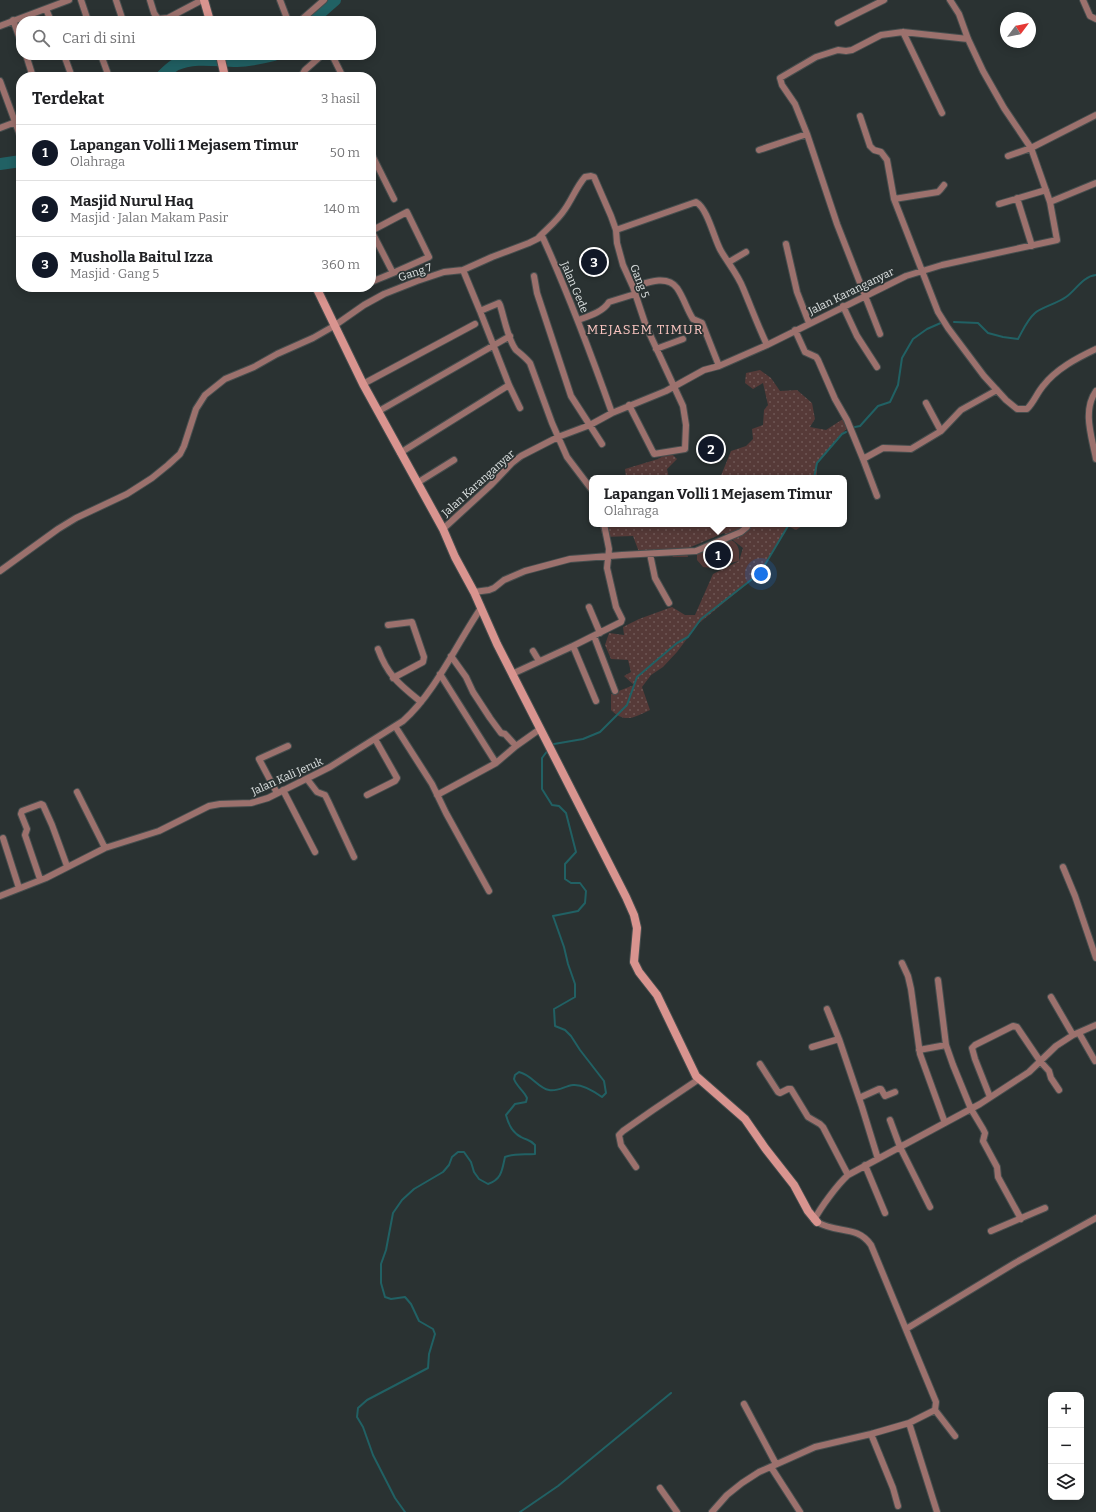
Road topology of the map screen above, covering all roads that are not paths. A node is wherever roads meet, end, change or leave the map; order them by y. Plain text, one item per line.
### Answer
1 (69, 0) edge
2 (81, 0) edge
3 (116, 0) edge
4 (150, 0) edge
5 (203, 0) edge
6 (280, 0) edge
7 (324, 0) edge
8 (884, 0) edge
9 (950, 0) edge
10 (1084, 0) edge
11 (46, 9) junction
12 (25, 16) edge
13 (48, 16) edge
14 (86, 16) edge
15 (121, 16) edge
16 (156, 16) edge
17 (172, 16) edge
18 (208, 16) edge
19 (286, 16) edge
20 (306, 16) edge
21 (16, 19) edge
22 (1096, 19) edge
23 (13, 20) junction
24 (838, 23) dead end
25 (0, 26) edge
26 (16, 28) edge
27 (903, 32) junction
28 (968, 39) junction
29 (28, 60) edge
30 (66, 60) edge
31 (103, 60) edge
32 (221, 60) edge
33 (317, 60) edge
34 (334, 60) edge
35 (306, 70) edge
36 (31, 72) edge
37 (70, 72) edge
38 (107, 72) edge
39 (224, 72) edge
40 (340, 72) edge
41 (0, 81) edge
42 (942, 113) dead end
43 (1096, 115) edge
44 (860, 116) dead end
45 (16, 117) edge
46 (16, 122) edge
47 (0, 128) edge
48 (807, 134) junction
49 (1031, 148) junction
50 (759, 150) dead end
51 (1008, 156) dead end
52 (376, 165) edge
53 (596, 181) joint
54 (1096, 183) edge
55 (944, 185) dead end
56 (1046, 190) junction
57 (1017, 198) junction
58 (394, 199) dead end
59 (894, 199) junction
60 (1050, 202) junction
61 (999, 204) dead end
62 (376, 228) edge
63 (616, 230) junction
64 (541, 238) junction
65 (376, 241) edge
66 (786, 244) dead end
67 (1032, 246) junction
68 (746, 252) dead end
69 (729, 262) junction
70 (463, 270) junction
71 (922, 270) junction
72 (393, 273) junction
73 (534, 276) dead end
74 (376, 280) edge
75 (633, 287) junction
76 (318, 292) edge
77 (635, 294) junction
78 (866, 296) junction
79 (843, 306) junction
80 (480, 310) junction
81 (578, 320) junction
82 (809, 323) junction
83 (475, 324) dead end
84 (334, 326) junction
85 (795, 330) junction
86 (880, 334) dead end
87 (510, 336) junction
88 (683, 339) dead end
89 (494, 345) junction
90 (767, 345) junction
91 (656, 349) junction
92 (1096, 349) edge
93 (718, 366) junction
94 (877, 367) dead end
95 (363, 384) junction
96 (509, 385) junction
97 (674, 386) junction
98 (997, 390) junction
99 (1096, 391) edge
100 (926, 403) dead end
101 (629, 405) junction
102 (520, 408) dead end
103 (380, 412) junction
104 (612, 413) junction
105 (590, 425) junction
106 (941, 431) junction
107 (558, 437) junction
108 (602, 444) dead end
109 (400, 453) junction
110 (1096, 459) edge
111 (454, 460) dead end
112 (863, 460) junction
113 (417, 483) junction
114 (589, 486) edge
115 (877, 496) dead end
116 (605, 527) edge
117 (746, 527) edge
118 (443, 529) junction
119 (650, 554) junction
120 (607, 556) junction
121 (0, 571) edge
122 (477, 599) junction
123 (669, 604) dead end
124 (589, 607) dead end
125 (388, 625) dead end
126 (597, 634) junction
127 (573, 646) junction
128 (378, 648) dead end
129 (533, 651) dead end
130 (451, 656) junction
131 (539, 661) junction
132 (440, 674) junction
133 (512, 674) junction
134 (393, 678) junction
135 (615, 691) dead end
136 (596, 701) dead end
137 (421, 702) junction
138 (396, 726) junction
139 (540, 729) junction
140 (375, 739) junction
141 (288, 746) dead end
142 (516, 746) junction
143 (496, 763) junction
144 (307, 779) junction
145 (280, 791) junction
146 (77, 792) dead end
147 (366, 795) dead end
148 (437, 795) junction
149 (3, 838) dead end
150 (105, 848) junction
151 (315, 852) dead end
152 (354, 857) dead end
153 (67, 866) junction
154 (1063, 867) dead end
155 (40, 879) junction
156 (19, 888) junction
157 (489, 891) dead end
158 (0, 896) edge
159 (1096, 958) edge
160 (902, 963) dead end
161 (938, 980) dead end
162 (1051, 997) dead end
163 (827, 1009) dead end
164 (1096, 1025) edge
165 (1076, 1034) junction
166 (839, 1039) junction
167 (946, 1045) junction
168 (812, 1048) dead end
169 (919, 1050) junction
170 (1040, 1061) junction
171 (1095, 1061) dead end
172 (760, 1064) dead end
173 (699, 1079) junction
174 (1059, 1090) dead end
175 (895, 1092) dead end
176 (990, 1097) junction
177 (859, 1098) junction
178 (971, 1109) junction
179 (890, 1120) dead end
180 (945, 1123) junction
181 (900, 1147) junction
182 (878, 1160) junction
183 (865, 1165) junction
184 (636, 1167) dead end
185 (848, 1175) junction
186 (930, 1207) dead end
187 (1045, 1208) dead end
188 (886, 1213) dead end
189 (1096, 1218) edge
190 (1021, 1219) junction
191 (816, 1221) junction
192 (991, 1231) dead end
193 (906, 1329) junction
194 (744, 1404) dead end
195 (935, 1410) junction
196 (909, 1423) junction
197 (871, 1434) junction
198 (955, 1436) dead end
199 (774, 1466) junction
200 (660, 1488) dead end
201 (898, 1506) dead end
202 (677, 1512) edge
203 (712, 1512) edge
204 (800, 1512) edge
205 (937, 1512) edge

1 - 11 street
2 - 14 street
3 - 15 street
4 - 16 street
5 - 17 street
5 - 18 street
6 - 19 street
7 - 20 street
8 - 24 street
9 - 28 street, Jalan Karanganyar
10 - 22 street
11 - 12 street
11 - 13 street
21 - 23 street
23 - 25 street
23 - 26 street
27 - 28 street
27 - 42 street
27 - 48 street
28 - 49 street, Jalan Karanganyar
29 - 36 street
30 - 37 street
31 - 38 street
32 - 39 street
33 - 35 street
34 - 40 street
41 - 45 street
43 - 49 street
44 - 59 street
46 - 47 street
48 - 50 street
48 - 78 street
49 - 51 street
49 - 56 street, Jalan Karanganyar
52 - 58 street
53 - 63 street, Gang 5
53 - 64 street, Gang 7
54 - 60 street
55 - 59 street
56 - 57 street
56 - 60 street, Jalan Karanganyar
57 - 61 street
57 - 67 street
59 - 71 street
60 - 67 street, Jalan Karanganyar
62 - 72 street
63 - 69 street
63 - 75 street, Gang 5
64 - 70 street, Gang 7
64 - 81 street, Jalan Gede
65 - 72 street
66 - 82 street
67 - 71 street, Jalan Karanganyar
68 - 69 street
69 - 90 street
70 - 80 street
70 - 84 street, Gang 7
71 - 78 street, Jalan Karanganyar
71 - 98 street
72 - 74 street
73 - 105 street
75 - 77 street, Gang 5
75 - 93 street
76 - 84 street
77 - 81 street
77 - 91 street, Gang 5
78 - 79 street, Jalan Karanganyar
78 - 86 street
79 - 82 street, Jalan Karanganyar
79 - 94 street
80 - 87 street
80 - 89 street
81 - 104 street, Jalan Gede
82 - 85 street, Jalan Karanganyar
83 - 95 street
84 - 95 street
84 - 121 street, Gang 7
85 - 90 street, Jalan Karanganyar
85 - 112 street
87 - 89 street
87 - 107 street
88 - 91 street
89 - 96 street
89 - 103 street
90 - 93 street, Jalan Karanganyar
91 - 97 street, Gang 5
92 - 98 street
93 - 97 street, Jalan Karanganyar
95 - 103 street
96 - 102 street
96 - 109 street
97 - 101 street, Jalan Karanganyar
97 - 101 street, Gang 5
98 - 106 street
99 - 110 street
100 - 106 street
101 - 104 street, Jalan Karanganyar
103 - 109 street
104 - 105 street, Jalan Karanganyar
105 - 107 street, Jalan Karanganyar
105 - 108 street
106 - 112 street
107 - 114 street
107 - 118 street, Jalan Karanganyar
109 - 113 street
111 - 113 street
112 - 115 street
113 - 118 street
116 - 120 street
117 - 119 street
118 - 122 street
119 - 120 street
119 - 123 street
120 - 122 street
120 - 126 street
122 - 130 street, Jalan Kali Jeruk
122 - 133 street
124 - 126 street
125 - 134 street
126 - 127 street
126 - 135 street
127 - 131 street
127 - 136 street
128 - 134 street
129 - 131 street
130 - 132 street, Jalan Kali Jeruk
130 - 142 street
131 - 133 street
132 - 137 street, Jalan Kali Jeruk
132 - 143 street
133 - 139 street
134 - 137 street
137 - 138 street, Jalan Kali Jeruk
138 - 140 street, Jalan Kali Jeruk
138 - 148 street
139 - 142 street
139 - 173 street
140 - 144 street, Jalan Kali Jeruk
140 - 147 street
141 - 145 street
142 - 143 street
143 - 148 street
144 - 145 street, Jalan Kali Jeruk
144 - 152 street
145 - 150 street, Jalan Kali Jeruk
145 - 151 street
146 - 150 street
148 - 157 street
149 - 156 street
150 - 153 street, Jalan Kali Jeruk
153 - 155 street, Jalan Kali Jeruk
153 - 155 street
154 - 159 street
155 - 156 street, Jalan Kali Jeruk
156 - 158 street, Jalan Kali Jeruk
160 - 169 street
161 - 167 street
162 - 165 street
163 - 166 street
164 - 165 street
165 - 170 street
165 - 171 street
166 - 168 street
166 - 177 street
167 - 169 street
167 - 178 street
169 - 180 street
170 - 174 street
170 - 176 street
170 - 176 street
172 - 185 street
173 - 184 street
173 - 191 street
175 - 177 street
176 - 178 street
177 - 182 street
178 - 180 street
178 - 190 street
179 - 181 street
180 - 181 street
181 - 182 street
181 - 186 street
182 - 183 street
183 - 185 street
183 - 188 street
185 - 191 street
187 - 190 street
189 - 193 street
190 - 192 street
191 - 193 street
193 - 195 street
194 - 199 street
195 - 196 street
195 - 198 street
196 - 197 street
196 - 205 street
197 - 199 street
197 - 201 street
199 - 203 street
199 - 204 street
200 - 202 street

